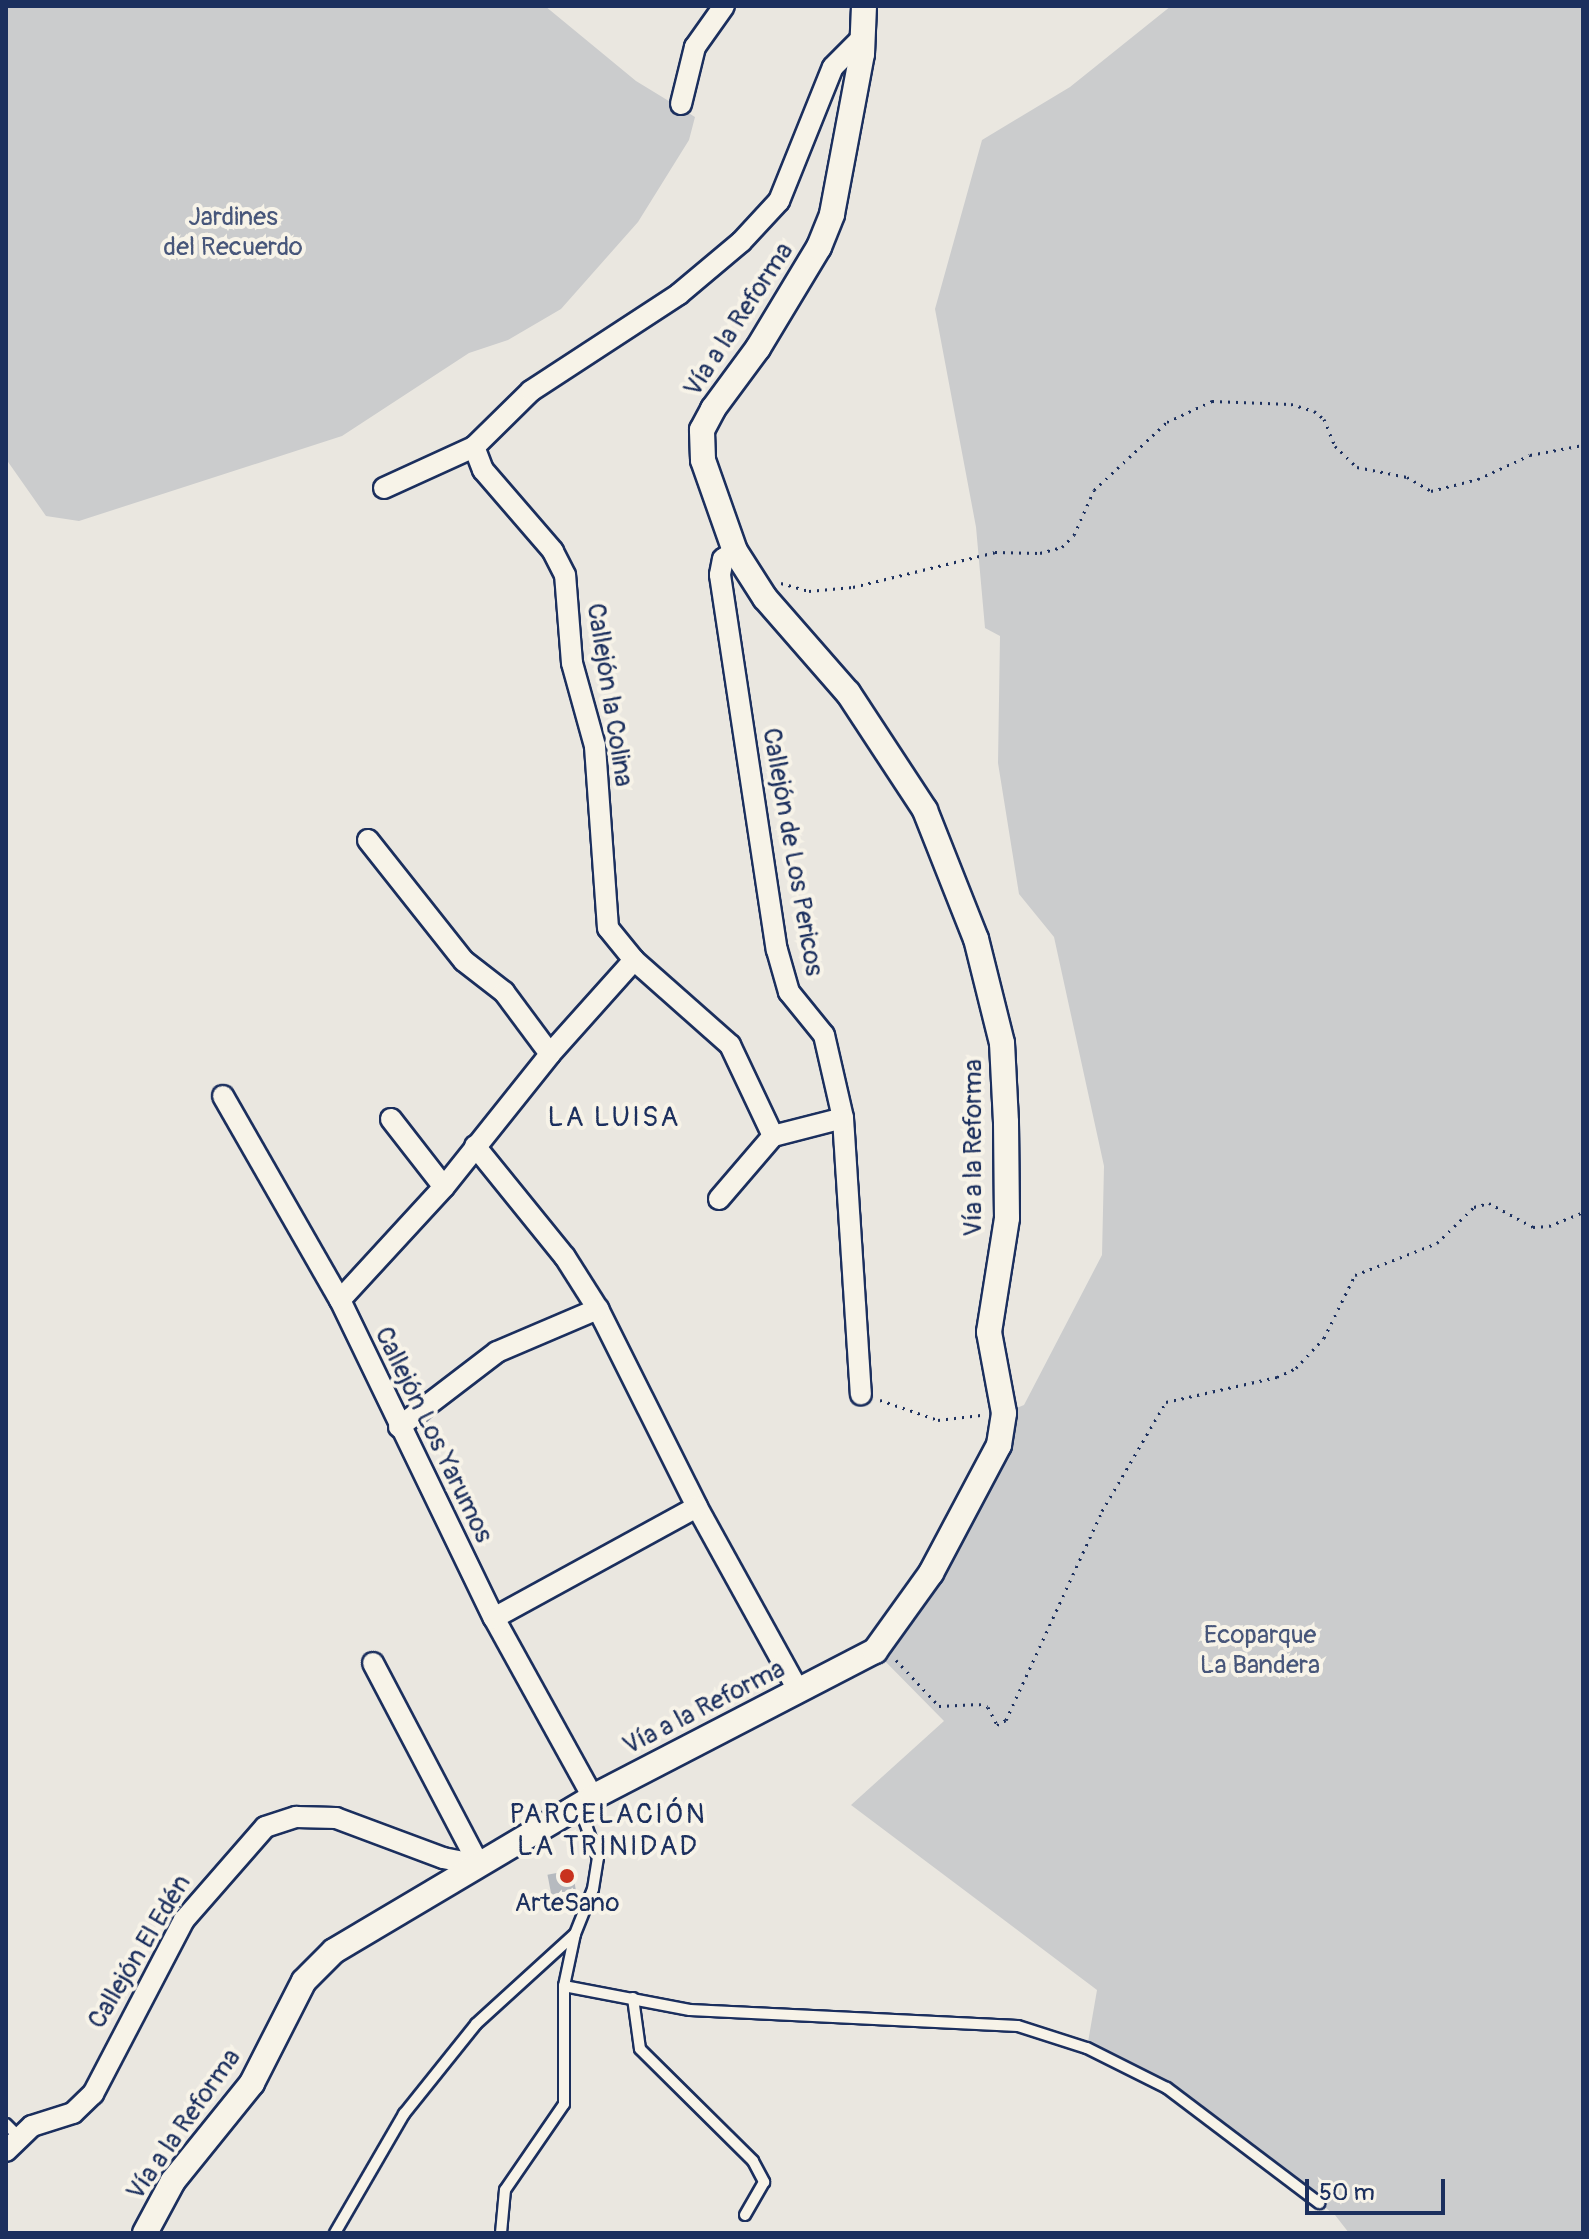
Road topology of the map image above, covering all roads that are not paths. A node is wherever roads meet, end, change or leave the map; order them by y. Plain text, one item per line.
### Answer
1 (724, 6) edge
2 (864, 6) edge
3 (864, 36) junction
4 (681, 104) dead end
5 (474, 447) junction
6 (384, 488) dead end
7 (735, 551) junction
8 (368, 840) dead end
9 (634, 960) junction
10 (550, 1054) junction
11 (223, 1096) dead end
12 (843, 1118) junction
13 (391, 1119) dead end
14 (773, 1136) junction
15 (475, 1146) junction
16 (444, 1187) junction
17 (719, 1199) dead end
18 (340, 1300) junction
19 (598, 1309) junction
20 (861, 1394) road end
21 (399, 1427) junction
22 (697, 1507) junction
23 (494, 1618) junction
24 (373, 1663) dead end
25 (799, 1692) junction
26 (586, 1802) junction
27 (479, 1865) junction
28 (575, 1934) junction
29 (564, 1986) junction
30 (633, 1998) junction
31 (10, 2137) edge
32 (1319, 2203) dead end
33 (745, 2215) dead end
34 (145, 2233) edge
35 (335, 2233) edge
36 (501, 2233) edge

1 - 4 street
2 - 3 street, Vía a la Reforma
3 - 5 street
3 - 7 street, Vía a la Reforma
5 - 6 street
5 - 9 street, Callejón la Colina
7 - 12 street, Callejón de Los Pericos
7 - 25 street, Vía a la Reforma
8 - 10 street
9 - 10 street
9 - 14 street, Callejón la Colina
10 - 15 street
11 - 18 street, Callejón Los Yarumos
12 - 14 street
12 - 20 street, Callejón de Los Pericos
13 - 16 street
14 - 17 street
15 - 16 street
15 - 19 street
16 - 18 street
18 - 21 street, Callejón Los Yarumos
19 - 21 street
19 - 22 street
21 - 23 street, Callejón Los Yarumos
22 - 23 street
22 - 25 street
23 - 26 street, Callejón Los Yarumos
24 - 27 street
25 - 26 street, Vía a la Reforma
26 - 27 street, Vía a la Reforma
26 - 28 lane
27 - 31 street, Callejón El Edén
27 - 34 street, Vía a la Reforma
28 - 29 lane
28 - 35 lane
29 - 30 lane
29 - 36 lane
30 - 32 lane
30 - 33 lane

